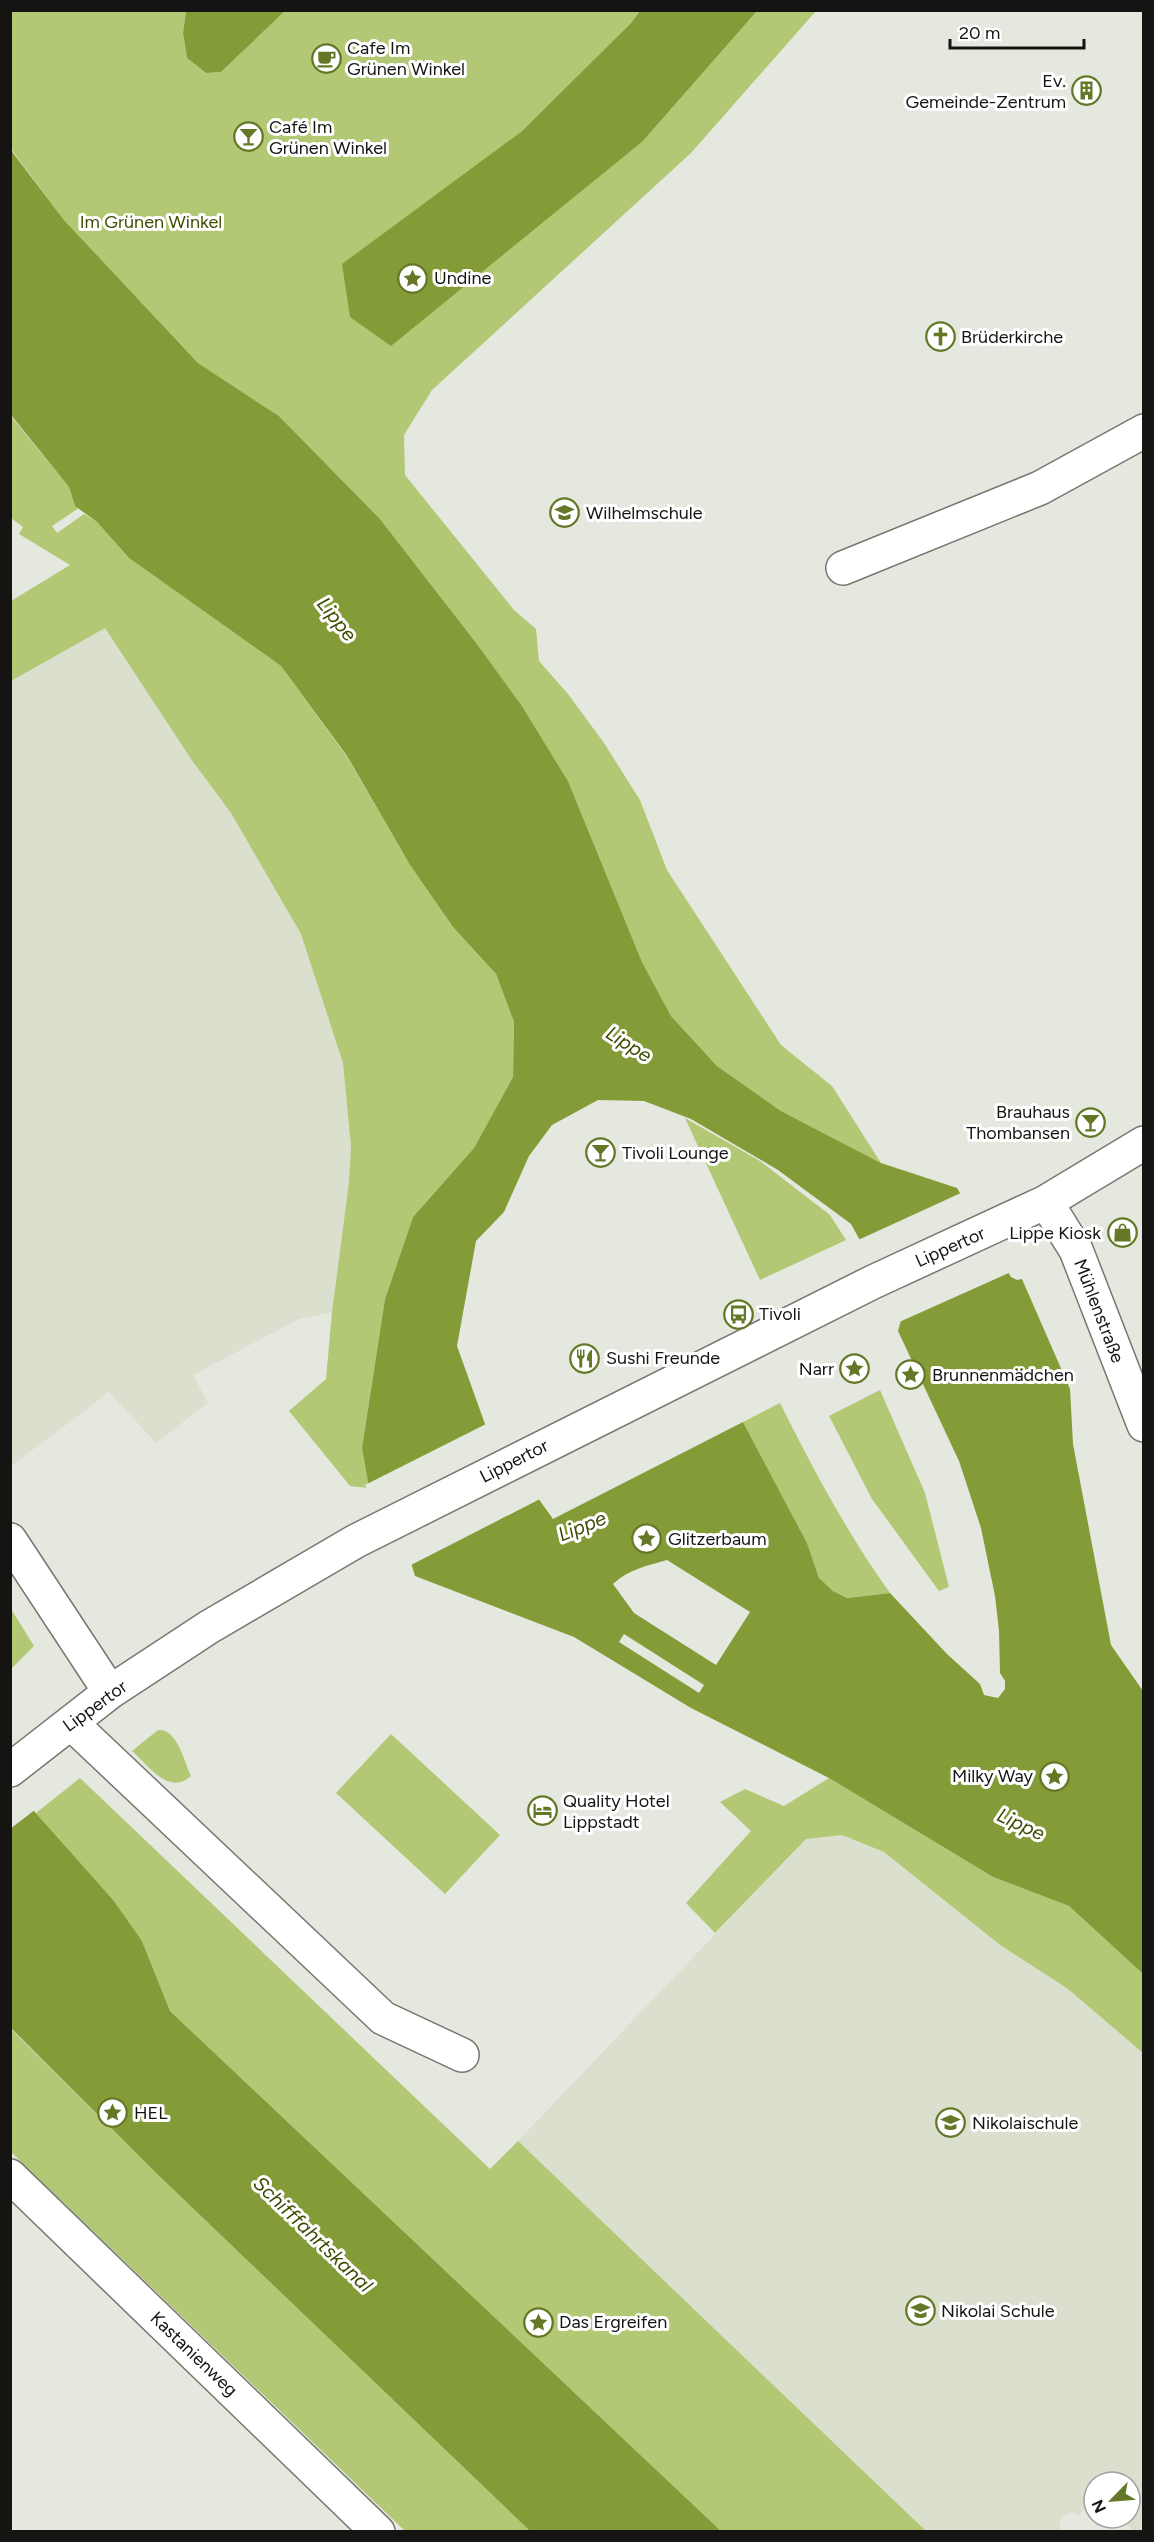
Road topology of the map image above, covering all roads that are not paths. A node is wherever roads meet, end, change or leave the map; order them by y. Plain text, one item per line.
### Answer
1 (1143, 431) edge
2 (843, 568) dead end
3 (1143, 1143) edge
4 (1046, 1202) junction
5 (1143, 1425) edge
6 (10, 1540) edge
7 (110, 1692) junction
8 (71, 1723) junction
9 (12, 1769) edge
10 (462, 2055) dead end
11 (10, 2176) edge
12 (378, 2532) edge

1 - 2 street
3 - 4 street, Lippertor
4 - 5 street, Mühlenstraße
4 - 7 street, Lippertor
6 - 7 street
7 - 8 street, Lippertor
8 - 9 street, Lippertor
8 - 10 street
11 - 12 street, Kastanienweg

